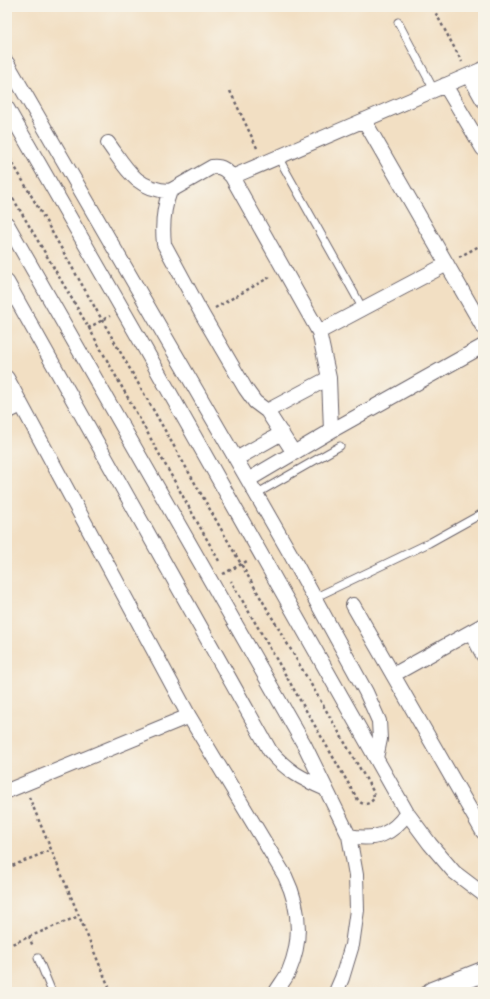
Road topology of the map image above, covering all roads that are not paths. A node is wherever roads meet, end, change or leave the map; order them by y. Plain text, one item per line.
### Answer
1 (398, 22) dead end
2 (7, 63) edge
3 (483, 69) edge
4 (469, 75) junction
5 (439, 88) junction
6 (483, 100) edge
7 (7, 108) edge
8 (364, 120) junction
9 (108, 143) dead end
10 (483, 149) edge
11 (278, 157) junction
12 (232, 177) junction
13 (170, 191) junction
14 (7, 224) edge
15 (447, 264) junction
16 (7, 282) edge
17 (363, 309) junction
18 (483, 327) edge
19 (160, 328) junction
20 (319, 332) junction
21 (140, 340) junction
22 (483, 346) edge
23 (7, 378) edge
24 (329, 378) junction
25 (21, 405) junction
26 (266, 410) junction
27 (7, 412) edge
28 (331, 431) junction
29 (282, 433) junction
30 (340, 446) dead end
31 (294, 453) junction
32 (236, 459) junction
33 (248, 480) junction
34 (256, 494) junction
35 (483, 513) edge
36 (314, 598) junction
37 (353, 605) dead end
38 (483, 625) edge
39 (471, 632) junction
40 (483, 655) edge
41 (393, 675) junction
42 (189, 716) junction
43 (376, 758) junction
44 (326, 789) junction
45 (7, 791) edge
46 (407, 813) junction
47 (483, 832) edge
48 (349, 836) junction
49 (483, 894) edge
50 (38, 958) dead end
51 (483, 972) edge
52 (52, 992) edge
53 (276, 992) edge
54 (336, 992) edge
55 (432, 992) edge

1 - 5 lane
2 - 19 street
3 - 4 street
4 - 5 street
4 - 6 street
5 - 8 street
5 - 10 street
7 - 21 street
8 - 11 street
8 - 15 street
9 - 13 street
11 - 12 street
11 - 17 lane
12 - 13 street
12 - 20 street
13 - 26 street
14 - 44 street
15 - 17 street
15 - 18 street
16 - 44 street
17 - 20 street
19 - 21 street
19 - 32 street
20 - 24 street
21 - 43 street
22 - 28 street
23 - 25 street
24 - 26 street
24 - 28 street
25 - 27 street
25 - 42 street
26 - 29 street
28 - 31 street
29 - 31 street
29 - 32 street
30 - 34 lane
31 - 33 street
32 - 33 street
33 - 34 street
34 - 36 street
35 - 36 lane
36 - 43 street
37 - 41 street
38 - 39 street
39 - 40 street
39 - 41 street
41 - 47 street
42 - 45 street
42 - 53 street
43 - 46 street
44 - 48 street
46 - 48 street
46 - 49 street
48 - 54 street
50 - 52 lane
51 - 55 street

